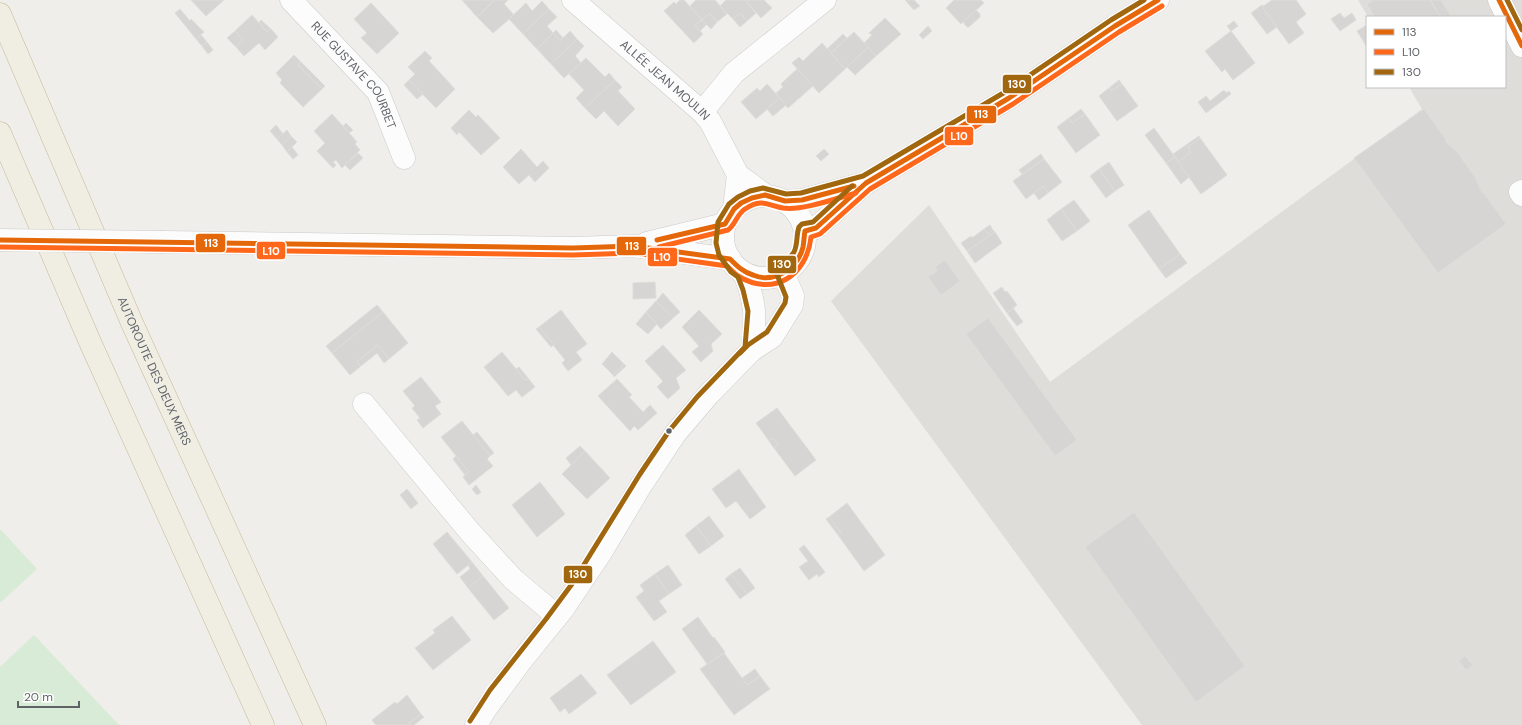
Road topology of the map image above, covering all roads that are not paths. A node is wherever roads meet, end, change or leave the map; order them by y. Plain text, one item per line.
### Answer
1 (291, 0) edge
2 (573, 0) edge
3 (825, 0) edge
4 (1158, 0) edge
5 (1499, 0) edge
6 (0, 14) edge
7 (1522, 46) edge
8 (701, 111) junction
9 (0, 133) edge
10 (404, 158) dead end
11 (738, 175) junction
12 (866, 183) junction
13 (1522, 191) edge
14 (1522, 195) edge
15 (775, 198) junction
16 (729, 216) junction
17 (805, 231) junction
18 (0, 240) edge
19 (634, 246) junction
20 (737, 266) junction
21 (783, 273) junction
22 (752, 350) junction
23 (364, 404) dead end
24 (557, 616) junction
25 (263, 725) edge
26 (315, 725) edge
27 (476, 725) edge

1 - 10 street, RUE GUSTAVE COURBET
2 - 8 street, ALLÉE JEAN MOULIN
3 - 8 street
4 - 12 street
5 - 7 street
6 - 26 highway, AUTOROUTE DES DEUX MERS
8 - 11 street, ALLÉE JEAN MOULIN
9 - 25 highway
11 - 15 street, ALLÉE JEAN MOULIN
11 - 16 street
12 - 15 street
12 - 17 street
13 - 14 street
15 - 16 street
15 - 17 street
16 - 19 street
16 - 20 street
17 - 21 street
18 - 19 street, bridge
19 - 20 street
20 - 21 street
20 - 22 street
21 - 22 street
22 - 24 street
23 - 24 street
24 - 27 street

